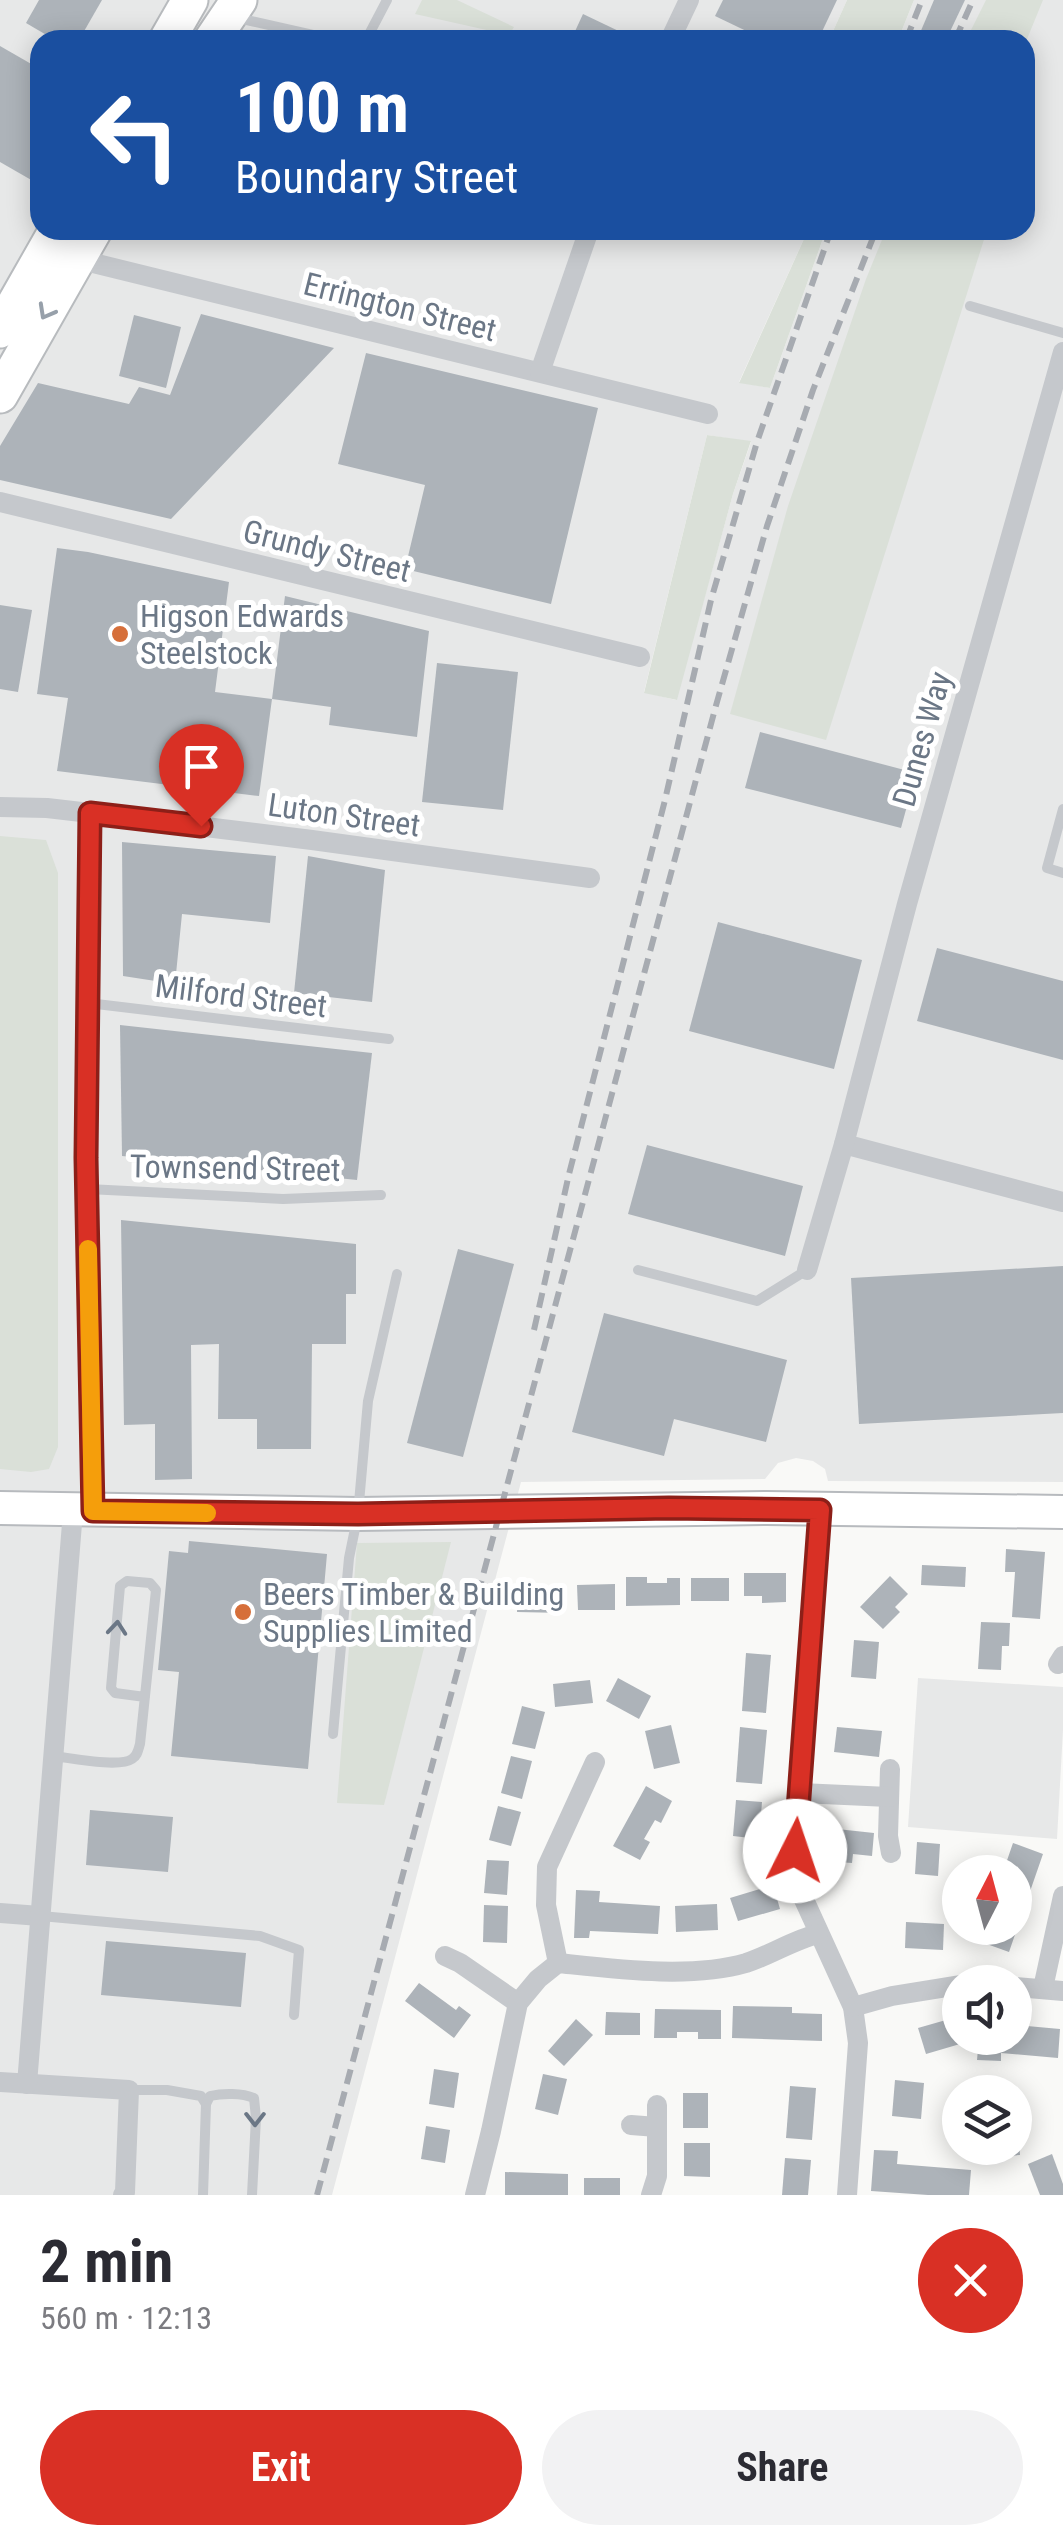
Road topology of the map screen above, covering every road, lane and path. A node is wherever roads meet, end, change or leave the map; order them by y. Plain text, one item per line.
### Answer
1 (190, 0) edge
2 (387, 0) edge
3 (689, 0) edge
4 (227, 19) edge
5 (173, 30) edge
6 (283, 30) edge
7 (371, 30) edge
8 (679, 30) edge
9 (76, 240) edge
10 (586, 240) edge
11 (970, 306) dead end
12 (0, 330) edge
13 (1063, 333) edge
14 (1063, 352) edge
15 (540, 372) junction
16 (0, 395) edge
17 (708, 414) dead end
18 (0, 502) edge
19 (640, 657) dead end
20 (0, 793) edge
21 (0, 807) edge
22 (47, 808) junction
23 (1063, 808) edge
24 (90, 813) junction
25 (1063, 873) edge
26 (590, 878) dead end
27 (86, 1003) junction
28 (389, 1039) dead end
29 (844, 1144) junction
30 (86, 1189) junction
31 (382, 1196) dead end
32 (1063, 1202) edge
33 (638, 1270) dead end
34 (807, 1270) joint
35 (397, 1274) dead end
36 (0, 1508) edge
37 (820, 1510) junction
38 (83, 1511) junction
39 (1063, 1512) edge
40 (358, 1514) junction
41 (145, 1696) junction
42 (333, 1734) dead end
43 (54, 1756) junction
44 (595, 1762) dead end
45 (890, 1769) dead end
46 (800, 1793) junction
47 (890, 1797) junction
48 (891, 1853) dead end
49 (1063, 1896) edge
50 (0, 1913) edge
51 (40, 1916) junction
52 (818, 1934) junction
53 (444, 1956) dead end
54 (558, 1963) junction
55 (942, 1988) edge
56 (1053, 1989) edge
57 (518, 2003) junction
58 (853, 2006) junction
59 (294, 2014) dead end
60 (0, 2082) edge
61 (27, 2084) junction
62 (129, 2090) junction
63 (206, 2104) junction
64 (631, 2125) dead end
65 (122, 2195) edge
66 (204, 2195) edge
67 (252, 2195) edge
68 (475, 2195) edge
69 (651, 2195) edge
70 (848, 2195) edge

1 - 5 highway
2 - 7 lane
3 - 8 street
4 - 6 lane
9 - 12 highway
9 - 15 street, Errington Street
9 -> 16 highway
10 - 15 street
11 - 13 lane
14 - 29 street, Dunes Way
15 - 17 street, Errington Street
18 - 19 street, Grundy Street
20 - 22 street
21 - 22 street
22 - 24 street, Luton Street
23 - 25 lane
24 - 26 street, Luton Street
24 - 27 street
27 - 28 lane, Milford Street
27 - 30 street
29 - 32 street
29 - 34 street, Dunes Way
30 - 31 lane, Townsend Street
30 - 38 street
33 - 34 lane
35 - 40 lane
36 - 38 main road
37 - 39 main road
37 - 40 main road
37 - 46 street
38 - 40 main road
38 - 43 street
40 - 42 lane
41 -> 41 lane
41 - 43 lane
43 - 51 street
44 - 54 street
45 - 47 street
46 - 47 street
46 - 52 street
47 - 48 street
49 - 56 street
50 - 51 street
51 - 59 lane
51 - 61 street
52 - 54 street
52 - 58 street
53 - 57 street
54 - 57 street
55 - 58 street
57 - 68 street
58 - 70 street
60 - 61 street
61 - 62 street
62 - 63 lane
62 - 65 street
63 - 66 lane
63 -> 67 lane
64 - 69 street

